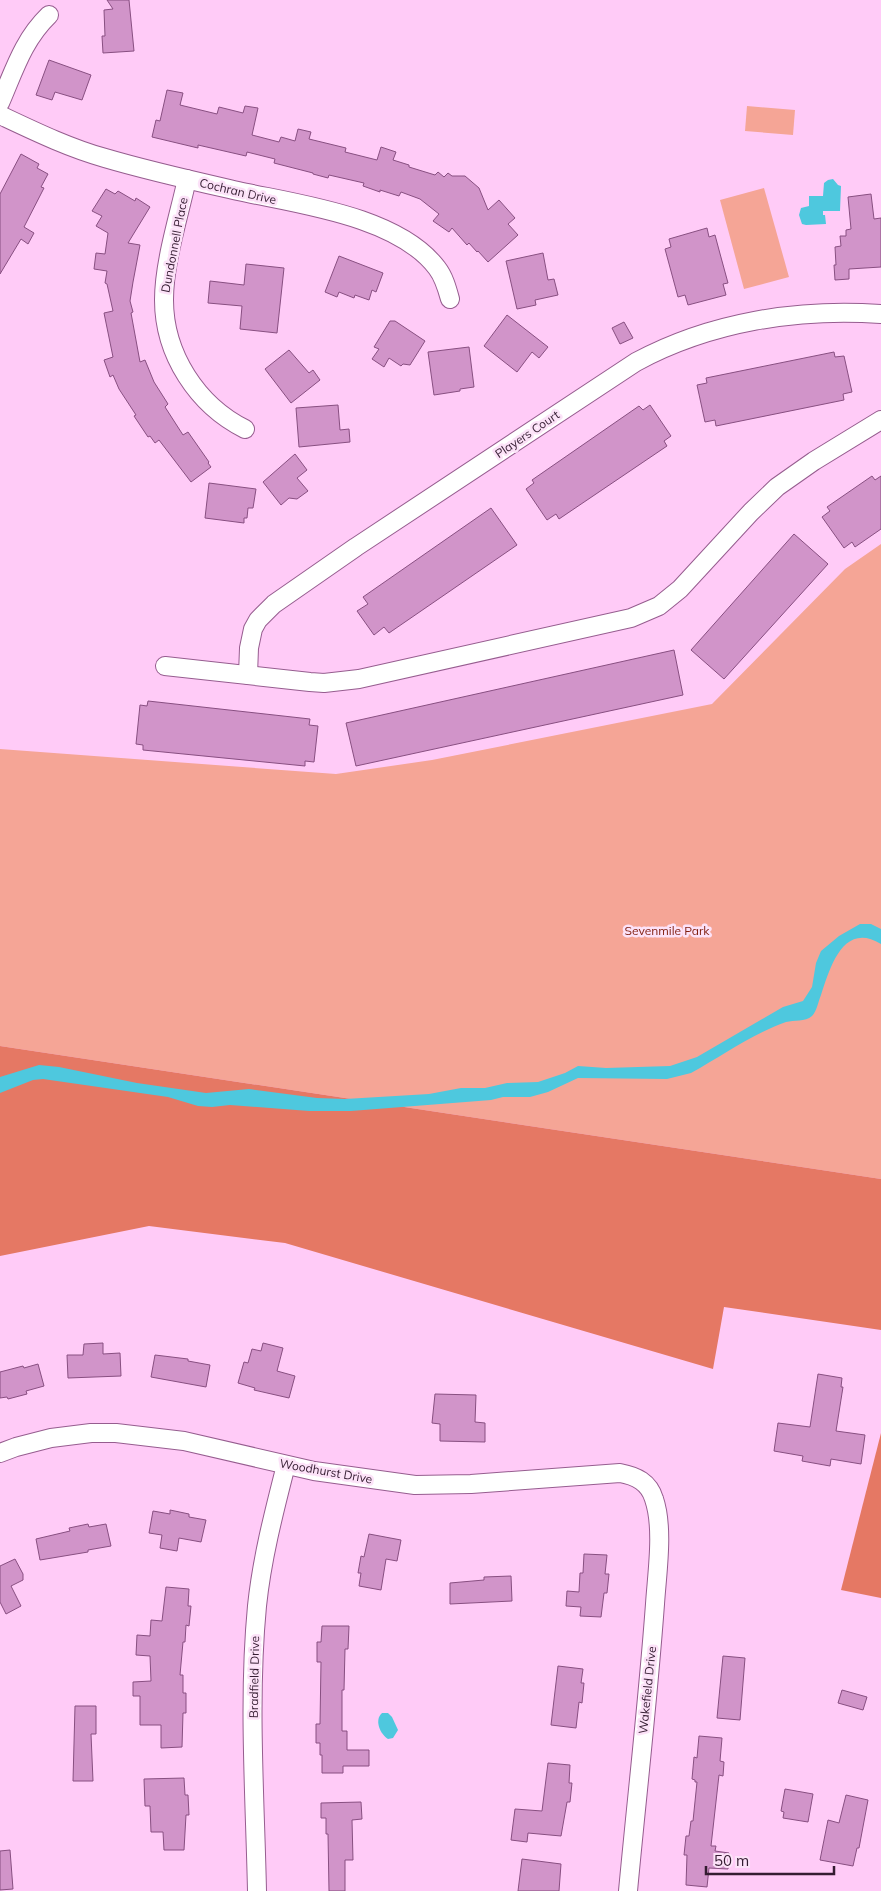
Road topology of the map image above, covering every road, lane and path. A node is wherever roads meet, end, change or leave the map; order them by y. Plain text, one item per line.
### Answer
1 (49, 15) dead end
2 (0, 103) edge
3 (0, 115) edge
4 (187, 179) junction
5 (450, 299) dead end
6 (881, 314) edge
7 (881, 420) edge
8 (245, 429) dead end
9 (165, 666) dead end
10 (248, 675) junction
11 (0, 1453) edge
12 (286, 1465) junction
13 (651, 1490) joint
14 (257, 1891) edge
15 (628, 1891) edge

1 - 2 street
3 - 4 street, Cochran Drive
4 - 5 street, Cochran Drive
4 - 8 street, Dundonnell Place
6 - 10 street, Players Court
7 - 10 street
9 - 10 street
11 - 12 street, Woodhurst Drive
12 - 13 street, Woodhurst Drive
12 - 14 street, Bradfield Drive
13 - 15 street, Wakefield Drive

